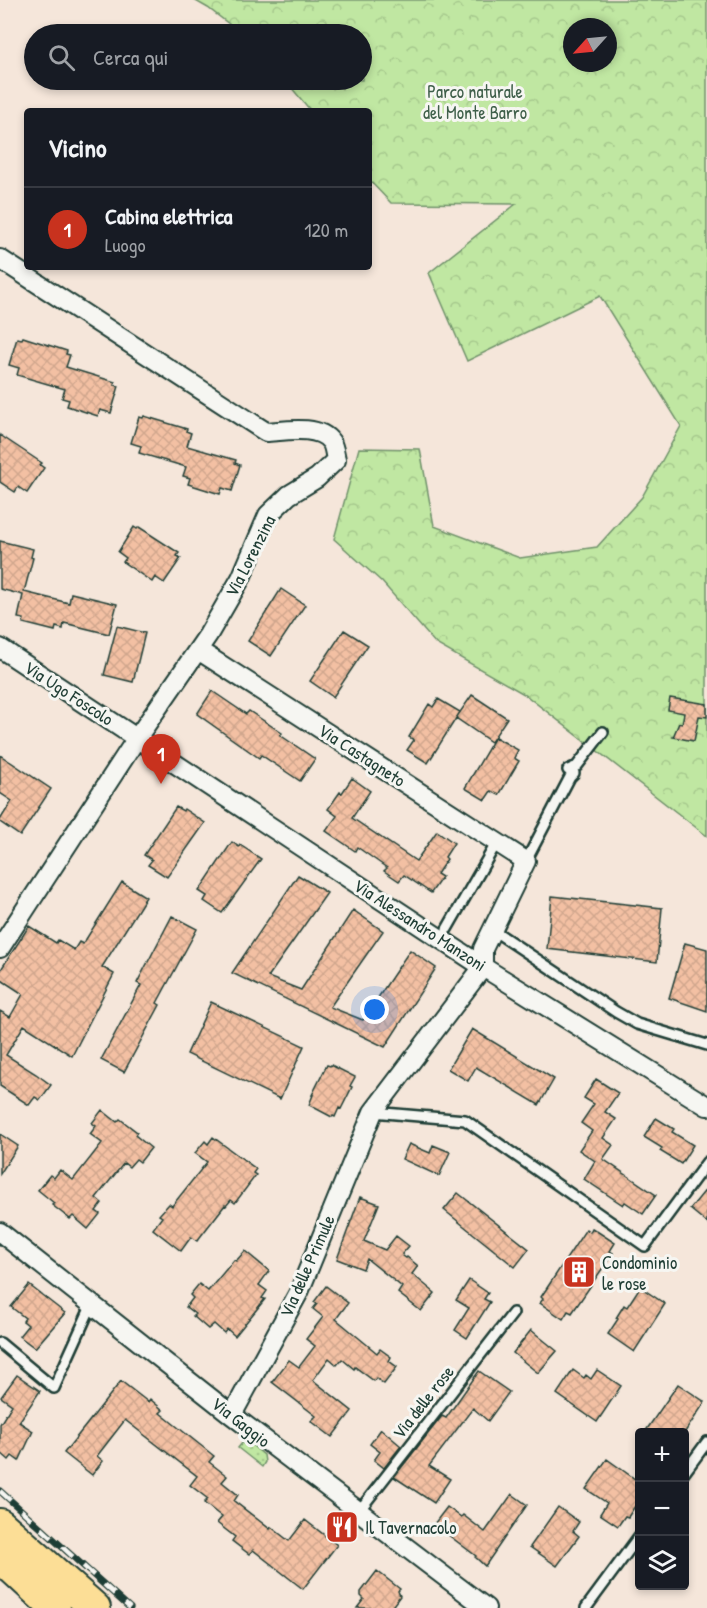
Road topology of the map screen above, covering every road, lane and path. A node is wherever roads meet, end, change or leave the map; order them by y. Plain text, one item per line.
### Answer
1 (0, 259) edge
2 (0, 648) edge
3 (198, 650) junction
4 (603, 732) dead end
5 (137, 738) junction
6 (497, 842) junction
7 (526, 861) junction
8 (447, 929) dead end
9 (493, 930) junction
10 (0, 948) edge
11 (483, 967) junction
12 (707, 1045) edge
13 (707, 1106) edge
14 (373, 1112) junction
15 (707, 1162) edge
16 (0, 1232) edge
17 (92, 1304) junction
18 (513, 1313) dead end
19 (0, 1343) edge
20 (232, 1415) junction
21 (707, 1442) edge
22 (689, 1466) edge
23 (359, 1511) junction
24 (0, 1524) edge
25 (638, 1536) edge
26 (0, 1557) edge
27 (56, 1608) edge
28 (95, 1608) edge
29 (486, 1608) edge
30 (586, 1608) edge

1 - 3 street, Via Lorenzina
2 - 5 street, Via Ugo Foscolo
3 - 5 street, Via Lorenzina
3 - 6 street, Via Castagneto
4 - 7 lane
5 - 10 street, Via Lorenzina
5 - 11 street, Via Alessandro Manzoni
6 - 7 street, Via Castagneto
6 - 8 lane
7 - 9 street
9 - 11 street
9 - 12 lane
11 - 13 street, Via Alessandro Manzoni
11 - 14 street, Via delle Primule
14 - 15 lane
14 - 20 street, Via delle Primule
16 - 17 street, Via Gaggio
17 - 19 lane
17 - 20 street, Via Gaggio
18 - 23 lane, Via delle rose
20 - 23 street, Via Gaggio
21 - 22 lane
23 - 29 street, Via Gaggio
24 - 28 main road
25 - 30 lane
26 - 27 main road

